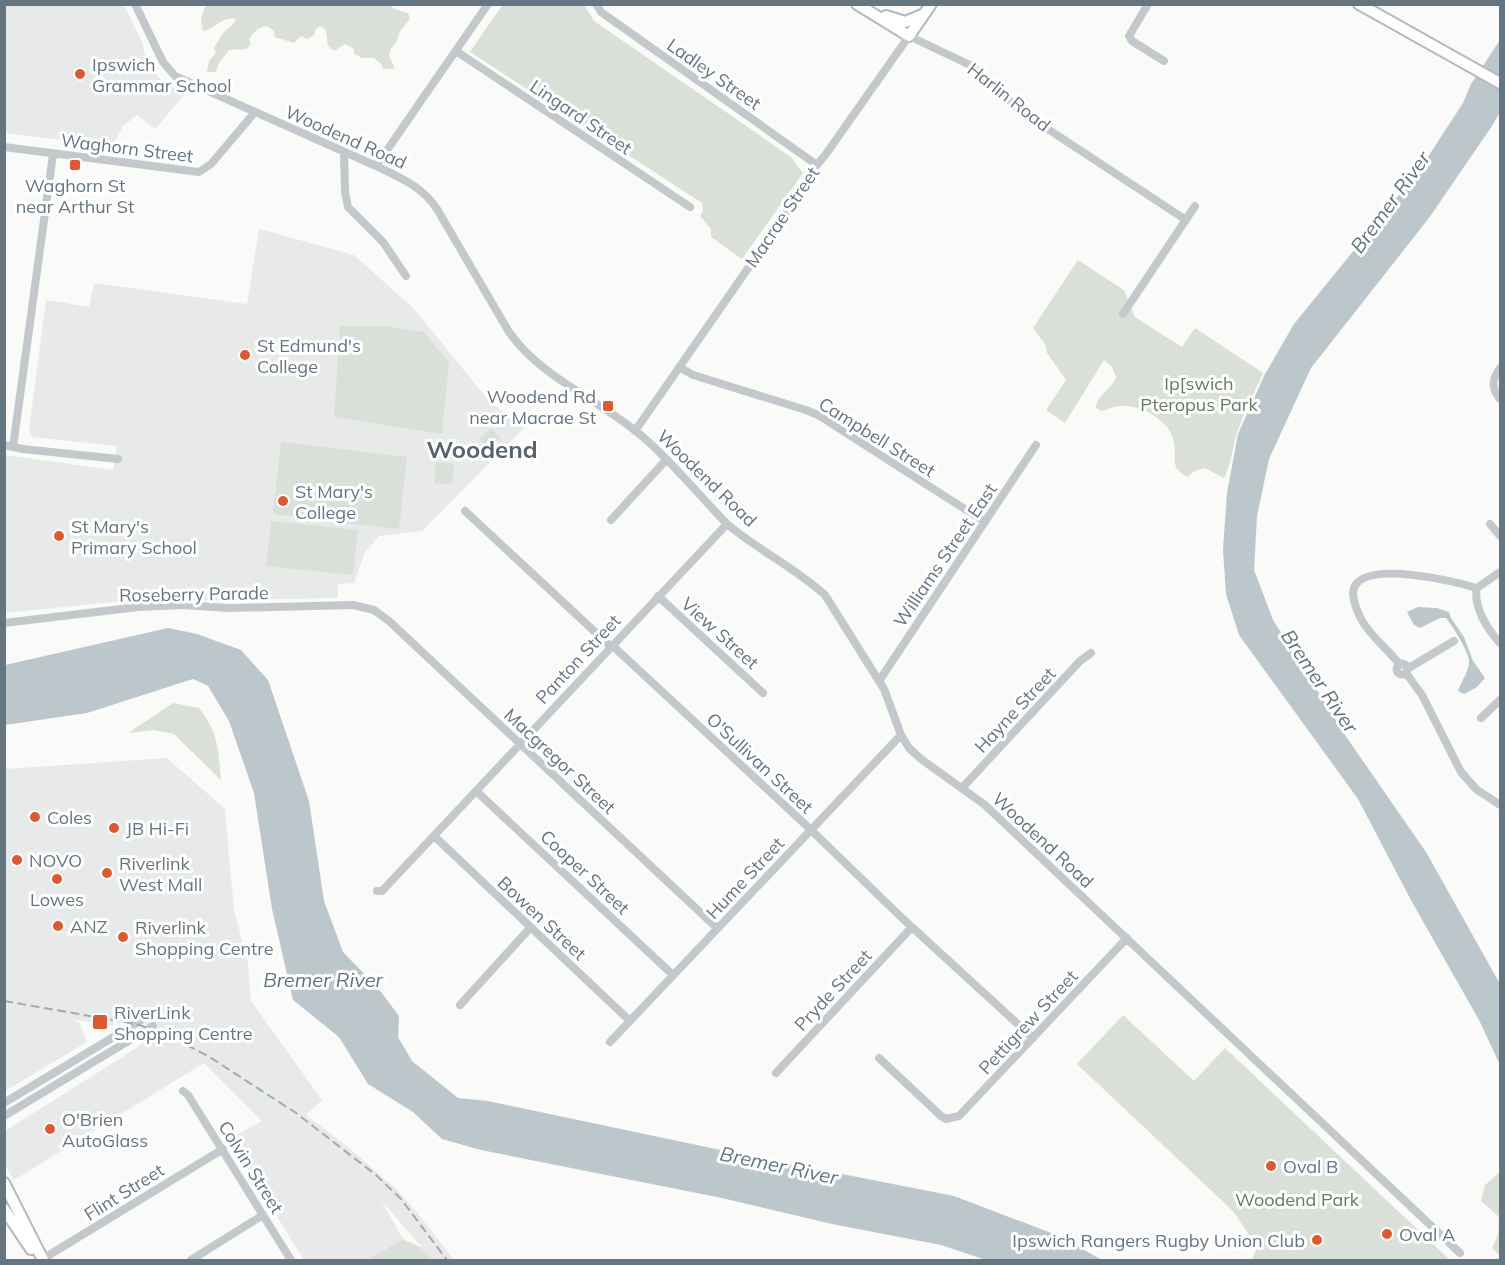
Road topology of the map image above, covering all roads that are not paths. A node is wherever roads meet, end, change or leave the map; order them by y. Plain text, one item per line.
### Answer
1 (135, 4) edge
2 (488, 4) edge
3 (596, 4) edge
4 (858, 4) edge
5 (1148, 4) edge
6 (1359, 4) edge
7 (929, 8) edge
8 (909, 36) junction
9 (456, 51) junction
10 (1164, 61) dead end
11 (1500, 83) edge
12 (255, 112) junction
13 (4, 147) edge
14 (344, 152) junction
15 (53, 154) junction
16 (817, 165) junction
17 (376, 166) junction
18 (1195, 206) dead end
19 (690, 207) dead end
20 (1186, 220) junction
21 (406, 276) dead end
22 (1124, 314) dead end
23 (679, 367) junction
24 (1500, 368) edge
25 (1500, 399) edge
26 (635, 431) junction
27 (1036, 445) dead end
28 (9, 446) edge
29 (118, 459) dead end
30 (666, 460) junction
31 (465, 511) dead end
32 (611, 520) dead end
33 (985, 522) junction
34 (727, 524) junction
35 (1490, 524) dead end
36 (1500, 536) edge
37 (1500, 572) edge
38 (1477, 588) junction
39 (658, 596) junction
40 (383, 616) joint
41 (4, 623) edge
42 (1454, 641) dead end
43 (1500, 643) edge
44 (611, 646) junction
45 (1091, 653) dead end
46 (1404, 669) junction
47 (879, 681) junction
48 (763, 693) dead end
49 (1500, 700) edge
50 (1481, 718) dead end
51 (901, 735) junction
52 (520, 744) junction
53 (962, 788) junction
54 (476, 791) junction
55 (1500, 805) edge
56 (811, 830) junction
57 (434, 836) junction
58 (377, 891) dead end
59 (912, 927) junction
60 (530, 928) junction
61 (717, 928) junction
62 (1127, 938) junction
63 (673, 975) junction
64 (460, 1005) dead end
65 (140, 1021) dead end
66 (630, 1021) junction
67 (153, 1026) dead end
68 (1033, 1038) junction
69 (610, 1042) dead end
70 (879, 1058) dead end
71 (776, 1073) dead end
72 (183, 1091) dead end
73 (4, 1102) edge
74 (4, 1116) edge
75 (223, 1149) junction
76 (4, 1183) edge
77 (4, 1209) edge
78 (263, 1215) junction
79 (1460, 1253) dead end
80 (42, 1260) edge
81 (190, 1260) edge
82 (291, 1260) edge

1 - 12 street, Woodend Road
2 - 9 street
3 - 16 street, Ladley Street
4 - 7 main road
4 - 8 main road, Harlin Road
5 - 10 street
6 - 11 main road
7 - 8 main road, Macrae Street
8 - 16 street, Macrae Street
8 - 20 street, Harlin Road
9 - 17 street
9 - 19 street, Lingard Street
12 - 14 street, Woodend Road
12 - 15 street, Waghorn Street
13 - 15 street, Waghorn Street
14 - 17 street, Woodend Road
14 - 21 street
15 - 28 street
16 - 23 street, Macrae Street
17 - 26 street, Woodend Road
18 - 20 street
20 - 22 street
23 - 26 street, Macrae Street
23 - 33 street, Campbell Street
24 - 25 street
26 - 30 street, Woodend Road
27 - 33 street, Williams Street East
28 - 29 street
30 - 32 street
30 - 34 street, Woodend Road
31 - 44 street, O'Sullivan Street
33 - 47 street, Williams Street East
34 - 39 street, Panton Street
34 - 47 street, Woodend Road
35 - 36 street
37 - 38 street
38 - 43 street
38 - 46 street
39 - 44 street, Panton Street
39 - 48 street, View Street
40 - 41 street, Roseberry Parade
40 - 52 street, Macgregor Street
42 - 46 street
44 - 52 street, Panton Street
44 - 56 street, O'Sullivan Street
45 - 53 street, Hayne Street
46 - 55 street
47 - 51 street, Woodend Road
49 - 50 street
51 - 53 street, Woodend Road
51 - 56 street, Hume Street
52 - 54 street, Panton Street
52 - 61 street, Macgregor Street
53 - 62 street, Woodend Road
54 - 57 street, Panton Street
54 - 63 street, Cooper Street
56 - 59 street, O'Sullivan Street
56 - 61 street, Hume Street
57 - 58 street, Panton Street
57 - 60 street, Bowen Street
59 - 68 street, O'Sullivan Street
59 - 71 street, Pryde Street
60 - 64 street
60 - 66 street, Bowen Street
61 - 63 street, Hume Street
62 - 68 street, Pettigrew Street
62 - 79 street, Woodend Road
63 - 66 street, Hume Street
65 - 73 street
66 - 69 street, Hume Street
67 - 74 street
68 - 70 street, Pettigrew Street
72 - 75 street, Colvin Street
75 - 78 street, Colvin Street
75 - 80 street, Flint Street
76 - 80 main road
77 - 80 main road
78 - 81 street
78 - 82 street, Colvin Street

